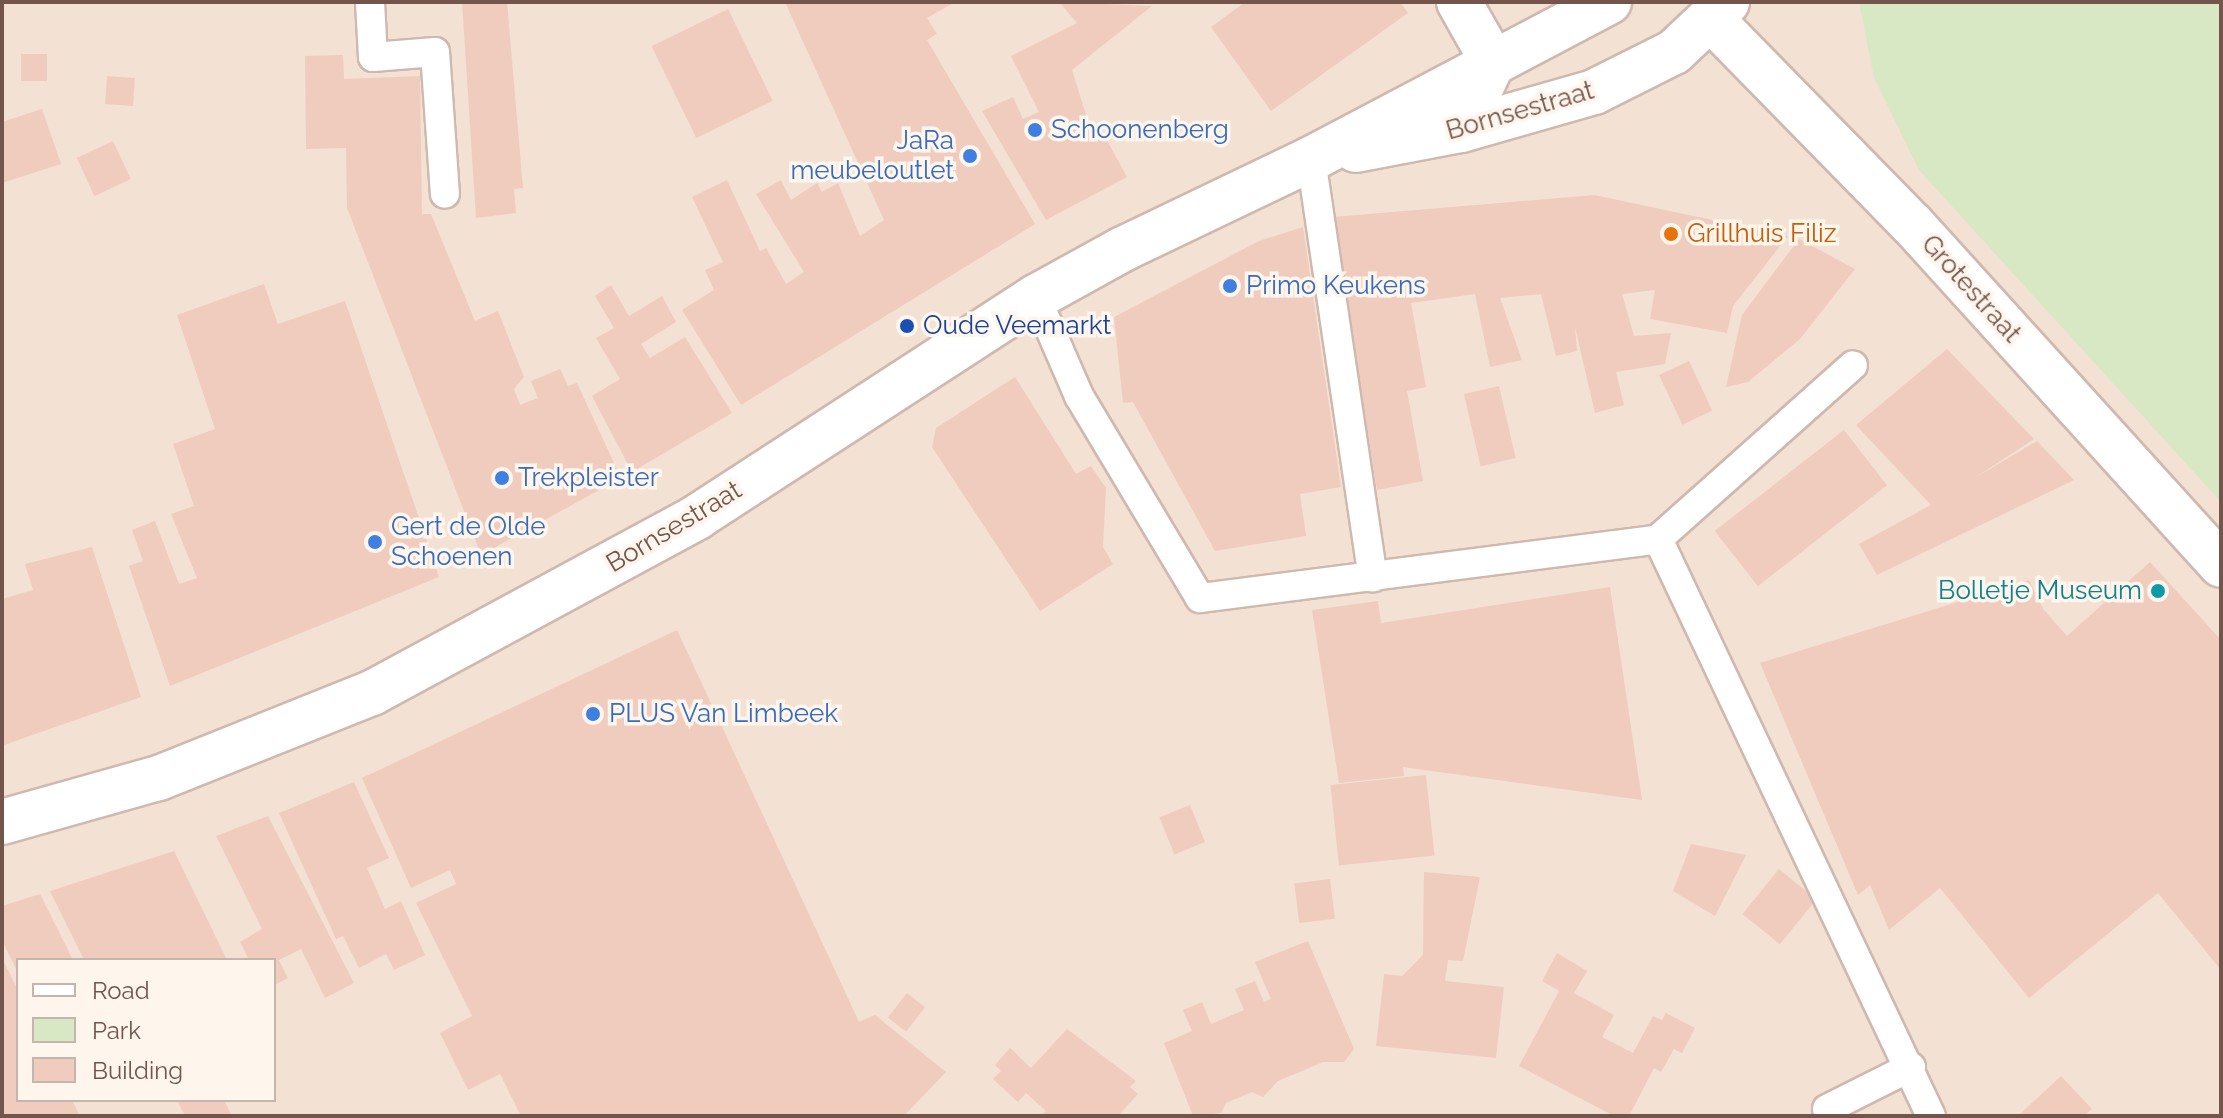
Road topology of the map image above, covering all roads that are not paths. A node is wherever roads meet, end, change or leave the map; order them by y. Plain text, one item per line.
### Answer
1 (370, 2) edge
2 (1459, 2) edge
3 (1609, 2) edge
4 (1712, 8) edge
5 (1493, 62) junction
6 (1461, 130) junction
7 (1311, 159) junction
8 (445, 194) dead end
9 (1036, 297) junction
10 (1853, 365) dead end
11 (1658, 539) junction
12 (2221, 565) edge
13 (1373, 577) junction
14 (2, 822) edge
15 (1911, 1067) junction
16 (1827, 1109) dead end
17 (1931, 1116) edge

1 - 8 lane
2 - 5 street
3 - 5 street, Bornsestraat
4 - 6 street, Bornsestraat
4 - 12 street, Grotestraat
5 - 6 street
5 - 7 street, Bornsestraat
6 - 7 street, Bornsestraat
7 - 9 street, Bornsestraat
7 - 13 lane
9 - 13 lane
9 - 14 street, Bornsestraat
10 - 11 lane
11 - 13 lane
11 - 15 lane
15 - 16 lane
15 - 17 lane

